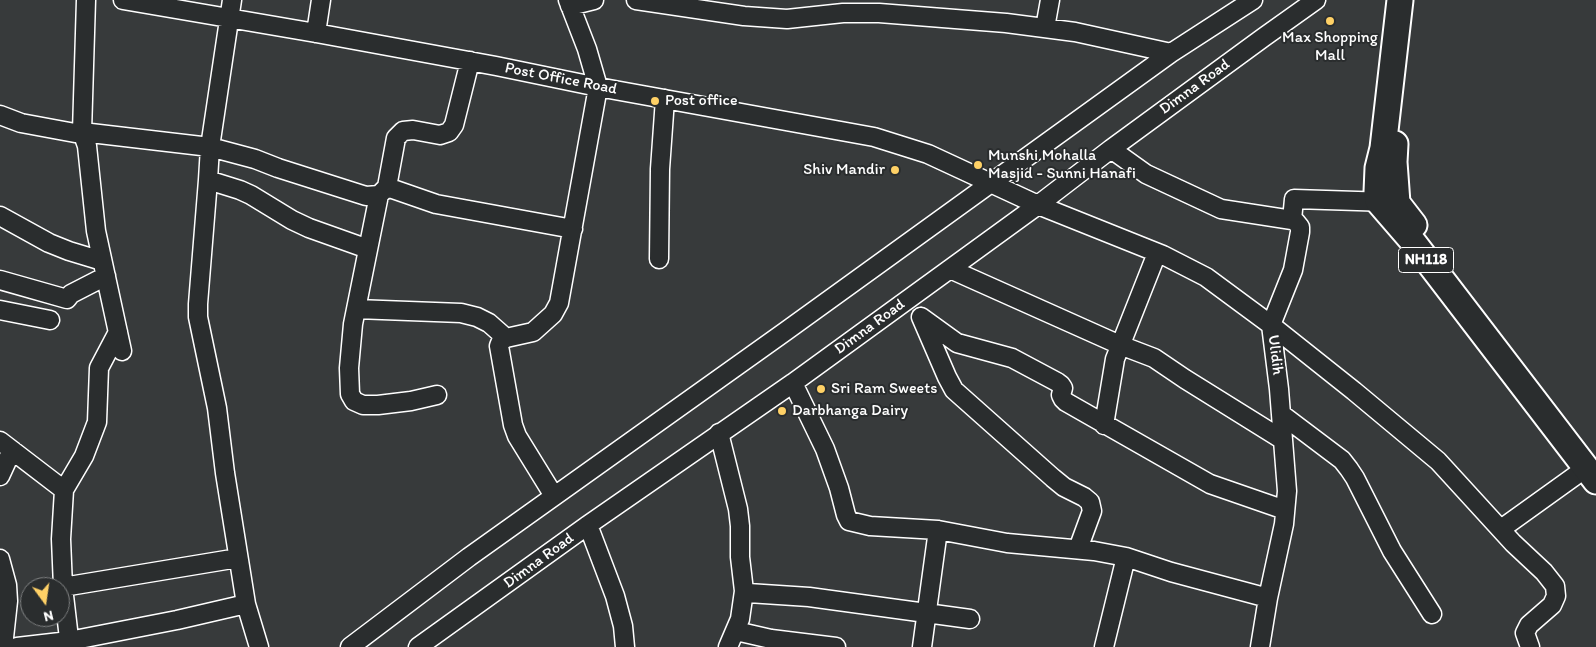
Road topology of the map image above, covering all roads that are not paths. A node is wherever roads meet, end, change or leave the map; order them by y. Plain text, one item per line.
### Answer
1 (86, 0) edge
2 (123, 0) edge
3 (232, 0) edge
4 (321, 0) edge
5 (594, 0) edge
6 (636, 0) edge
7 (1050, 0) edge
8 (1253, 0) edge
9 (1316, 0) edge
10 (1400, 0) edge
11 (1413, 0) edge
12 (569, 3) edge
13 (809, 8) edge
14 (230, 18) junction
15 (1045, 28) junction
16 (316, 33) junction
17 (1171, 53) junction
18 (470, 62) junction
19 (598, 87) junction
20 (665, 99) junction
21 (0, 114) edge
22 (82, 132) junction
23 (210, 147) junction
24 (1111, 149) junction
25 (208, 180) junction
26 (992, 183) junction
27 (383, 191) junction
28 (1388, 202) junction
29 (1038, 205) junction
30 (0, 216) edge
31 (1292, 220) junction
32 (573, 229) junction
33 (368, 248) junction
34 (1156, 252) junction
35 (659, 259) dead end
36 (104, 268) junction
37 (950, 269) junction
38 (0, 280) edge
39 (910, 298) junction
40 (356, 309) junction
41 (0, 310) edge
42 (921, 318) junction
43 (50, 320) dead end
44 (1271, 325) junction
45 (118, 332) junction
46 (506, 338) junction
47 (1120, 345) junction
48 (122, 351) dead end
49 (793, 383) junction
50 (437, 395) dead end
51 (1281, 414) junction
52 (1104, 425) junction
53 (720, 433) junction
54 (1283, 440) junction
55 (6, 446) edge
56 (1593, 469) edge
57 (0, 476) edge
58 (64, 490) junction
59 (554, 496) junction
60 (1285, 510) junction
61 (588, 525) junction
62 (1501, 529) junction
63 (938, 530) junction
64 (1078, 549) junction
65 (1126, 557) junction
66 (238, 558) junction
67 (0, 559) edge
68 (63, 577) edge
69 (70, 586) edge
70 (744, 591) junction
71 (1268, 598) junction
72 (246, 604) junction
73 (928, 612) junction
74 (1432, 614) dead end
75 (970, 618) dead end
76 (67, 627) edge
77 (736, 631) junction
78 (69, 644) edge
79 (4, 647) edge
80 (17, 647) edge
81 (259, 647) edge
82 (350, 647) edge
83 (418, 647) edge
84 (626, 647) edge
85 (728, 647) edge
86 (836, 647) edge
87 (922, 647) edge
88 (1104, 647) edge
89 (1260, 647) edge
90 (1530, 647) edge

1 - 22 street
2 - 14 street, Post Office Road
3 - 14 street
4 - 16 street
5 - 12 street
6 - 13 street
7 - 15 street
8 - 17 street
9 - 24 street, Dimna Road
10 - 28 highway
11 - 28 highway
12 - 19 street
13 - 15 street
14 - 16 street, Post Office Road
14 - 23 street
15 - 17 street
16 - 18 street, Post Office Road
17 - 26 street
18 - 19 street, Post Office Road
18 - 27 street
19 - 20 street, Post Office Road
19 - 32 street
20 - 26 street, Post Office Road
20 - 35 street
21 - 22 street
22 - 23 street
22 - 36 street
23 - 25 street
23 - 27 street
24 - 29 street, Dimna Road
24 - 31 street
25 - 33 street
25 - 66 street
26 - 29 street, Post Office Road
26 - 59 street
27 - 32 street
27 - 33 street
28 - 31 street
28 - 56 highway, NH118
29 - 34 street, Ulidih
29 - 37 street, Dimna Road
30 - 36 street
31 - 44 street
32 - 46 street
33 - 40 street
34 - 44 street, Ulidih
34 - 47 street
36 - 38 street
36 - 45 street
37 - 39 street, Dimna Road
37 - 47 street
39 - 42 street
39 - 49 street, Dimna Road
40 - 46 street
40 - 50 street
41 - 43 street
42 - 52 street
42 - 64 street
44 - 51 street, Ulidih
44 - 62 street
45 - 48 street
45 - 58 street
46 - 59 street
47 - 52 street
47 - 54 street
49 - 53 street, Dimna Road
49 - 63 street
51 - 54 street, Ulidih
51 - 74 street
52 - 60 street
53 - 61 street, Dimna Road
53 - 70 street
54 - 60 street, Ulidih
55 - 57 street
55 - 58 street
56 - 62 street
58 - 68 street
59 - 82 street
60 - 71 street, Ulidih
61 - 83 street, Dimna Road
61 - 84 street
62 - 90 street
63 - 64 street
63 - 73 street
64 - 65 street
65 - 71 street
65 - 88 street
66 - 69 street
66 - 72 street
67 - 79 street
70 - 73 street
70 - 77 street
71 - 89 street, Ulidih
72 - 78 street
72 - 81 street
73 - 75 street
73 - 87 street
76 - 78 street
77 - 85 street
77 - 86 street
78 - 80 street

